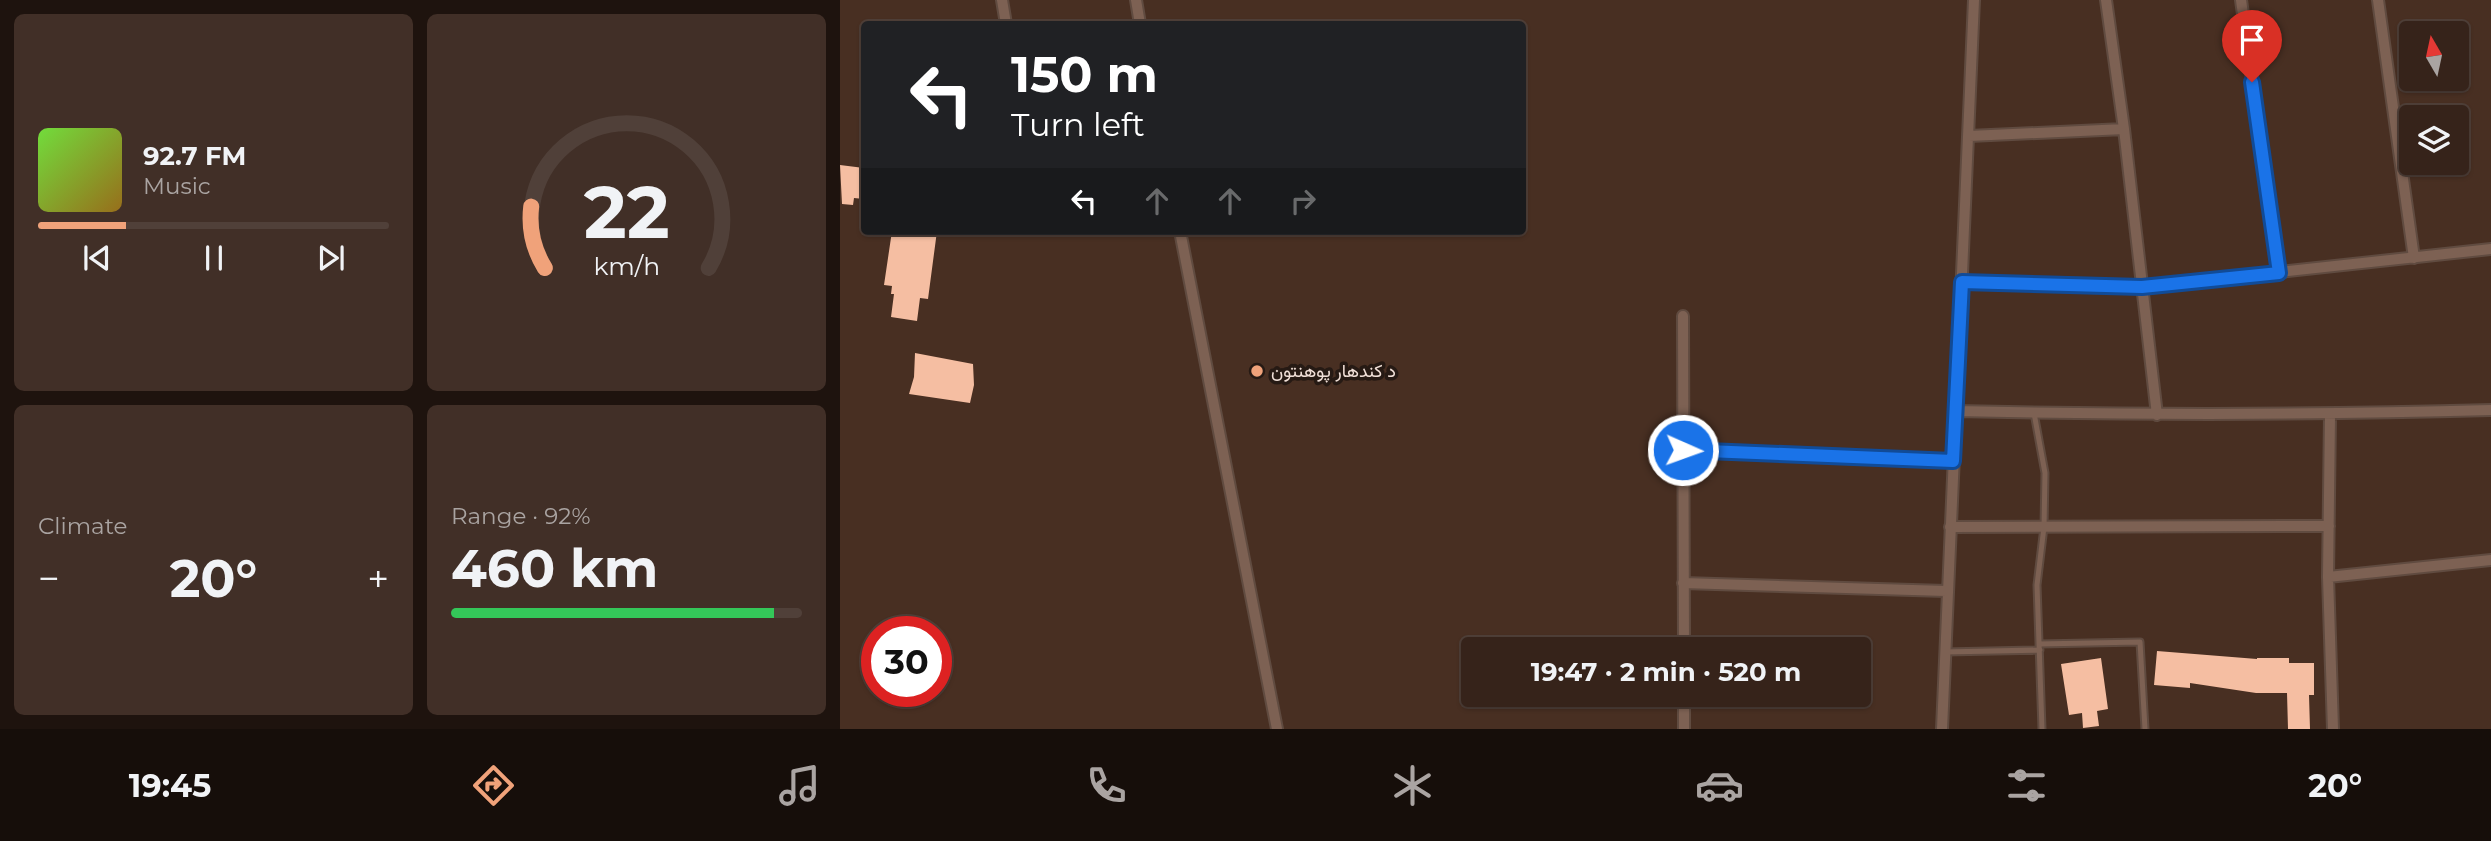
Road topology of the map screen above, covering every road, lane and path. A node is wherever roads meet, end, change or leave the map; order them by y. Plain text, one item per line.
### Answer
1 (1002, 0) edge
2 (1136, 0) edge
3 (1975, 0) edge
4 (2106, 0) edge
5 (2241, 0) edge
6 (2378, 0) edge
7 (1006, 21) edge
8 (1140, 21) edge
9 (2124, 129) junction
10 (1969, 136) junction
11 (1181, 235) edge
12 (2491, 249) edge
13 (2414, 258) junction
14 (2279, 273) junction
15 (1962, 282) junction
16 (2142, 287) junction
17 (1683, 316) dead end
18 (2491, 410) edge
19 (1956, 411) junction
20 (2034, 413) junction
21 (2157, 415) junction
22 (2330, 415) junction
23 (1683, 450) junction
24 (1953, 461) junction
25 (2329, 526) junction
26 (1950, 527) junction
27 (2044, 527) junction
28 (2491, 560) edge
29 (2328, 577) junction
30 (1683, 583) junction
31 (1946, 591) junction
32 (1684, 637) edge
33 (2039, 647) junction
34 (1944, 652) junction
35 (1684, 707) edge
36 (1276, 729) edge
37 (1684, 729) edge
38 (1942, 729) edge
39 (2042, 729) edge
40 (2145, 729) edge
41 (2333, 729) edge

1 - 7 street
2 - 8 street
3 - 10 street
4 - 9 street
5 - 14 street
6 - 13 street
9 - 10 street
9 - 16 street
10 - 15 street
11 - 36 street
12 - 13 street
13 - 14 street
14 - 16 street
15 - 16 street
15 - 19 street
16 - 21 street
17 - 23 street
18 - 22 street
19 - 20 street
19 - 24 street
20 - 21 street
20 - 27 lane
21 - 22 street
22 - 25 street
23 - 24 street
23 - 30 street
24 - 26 street
25 - 27 street
25 - 29 street
26 - 27 street
26 - 31 street
27 - 33 lane
28 - 29 street
29 - 41 street
30 - 31 street
30 - 32 street
31 - 34 street
33 - 34 lane
33 - 39 lane
33 - 40 lane
34 - 38 street
35 - 37 street

